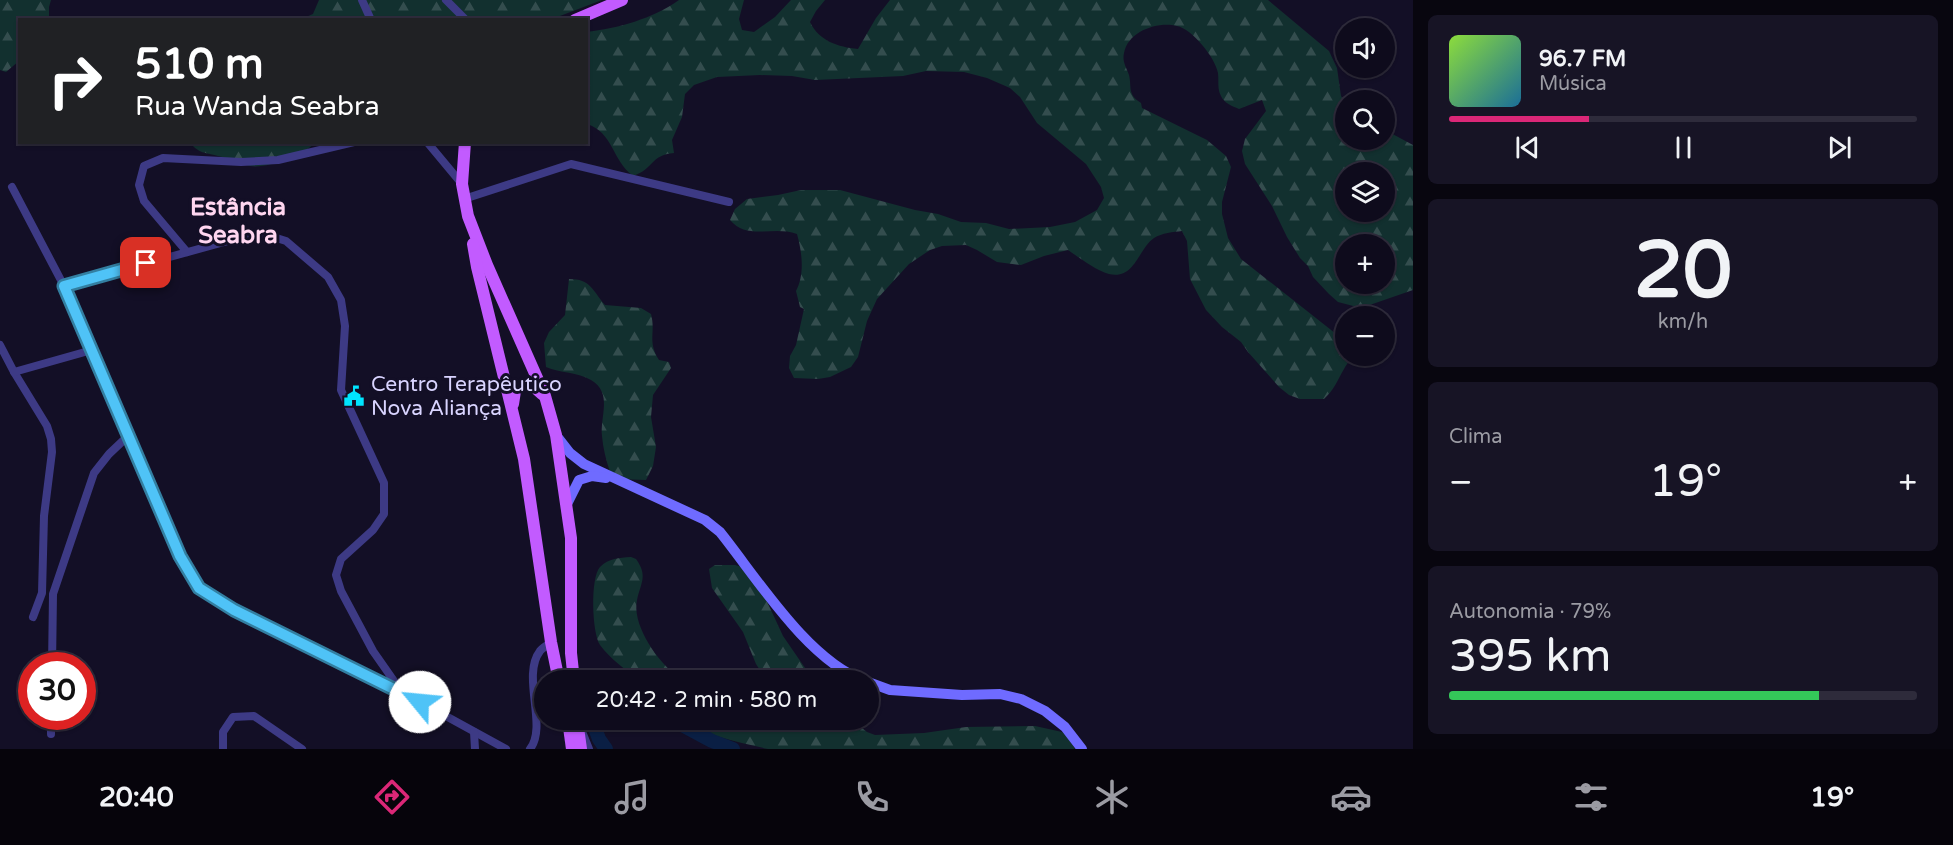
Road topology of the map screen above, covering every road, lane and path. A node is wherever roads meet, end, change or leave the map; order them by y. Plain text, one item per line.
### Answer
1 (362, 0) edge
2 (446, 0) edge
3 (622, 0) edge
4 (370, 18) edge
5 (464, 18) edge
6 (580, 18) edge
7 (346, 144) edge
8 (429, 144) edge
9 (465, 144) edge
10 (462, 184) junction
11 (12, 187) dead end
12 (464, 199) junction
13 (729, 202) dead end
14 (468, 216) junction
15 (187, 252) junction
16 (64, 286) junction
17 (0, 345) edge
18 (92, 350) junction
19 (14, 372) junction
20 (545, 396) junction
21 (513, 407) junction
22 (556, 435) junction
23 (128, 436) junction
24 (615, 480) junction
25 (566, 507) junction
26 (33, 618) dead end
27 (551, 642) junction
28 (52, 652) edge
29 (557, 670) edge
30 (573, 670) edge
31 (843, 670) edge
32 (879, 686) edge
33 (402, 692) junction
34 (51, 730) edge
35 (573, 730) edge
36 (576, 730) edge
37 (579, 730) edge
38 (474, 732) junction
39 (51, 734) dead end
40 (223, 749) edge
41 (302, 749) edge
42 (475, 749) edge
43 (506, 749) edge
44 (530, 749) edge
45 (572, 749) edge
46 (581, 749) edge
47 (589, 749) edge
48 (1083, 749) edge

1 - 4 street
2 - 5 street
3 - 6 main road
7 - 15 street
8 - 10 street
9 - 10 main road
10 - 12 main road
11 - 16 street
12 - 13 street
12 - 14 main road
14 - 20 main road
14 - 21 main road
15 - 16 street
15 - 33 street
16 - 18 street
17 - 19 street
18 - 19 street
18 - 23 street
19 - 26 street
20 - 21 main road
20 - 22 main road
21 - 27 main road
22 - 24 main road
22 - 25 main road
23 - 28 street
23 - 33 street
24 - 25 main road
24 - 31 main road
25 - 30 main road
27 - 29 main road
27 - 44 street
32 - 48 main road
33 - 38 street
34 - 39 street
35 - 45 main road
36 - 46 main road
37 - 47 street
38 - 42 street
38 - 43 street
40 - 41 street

